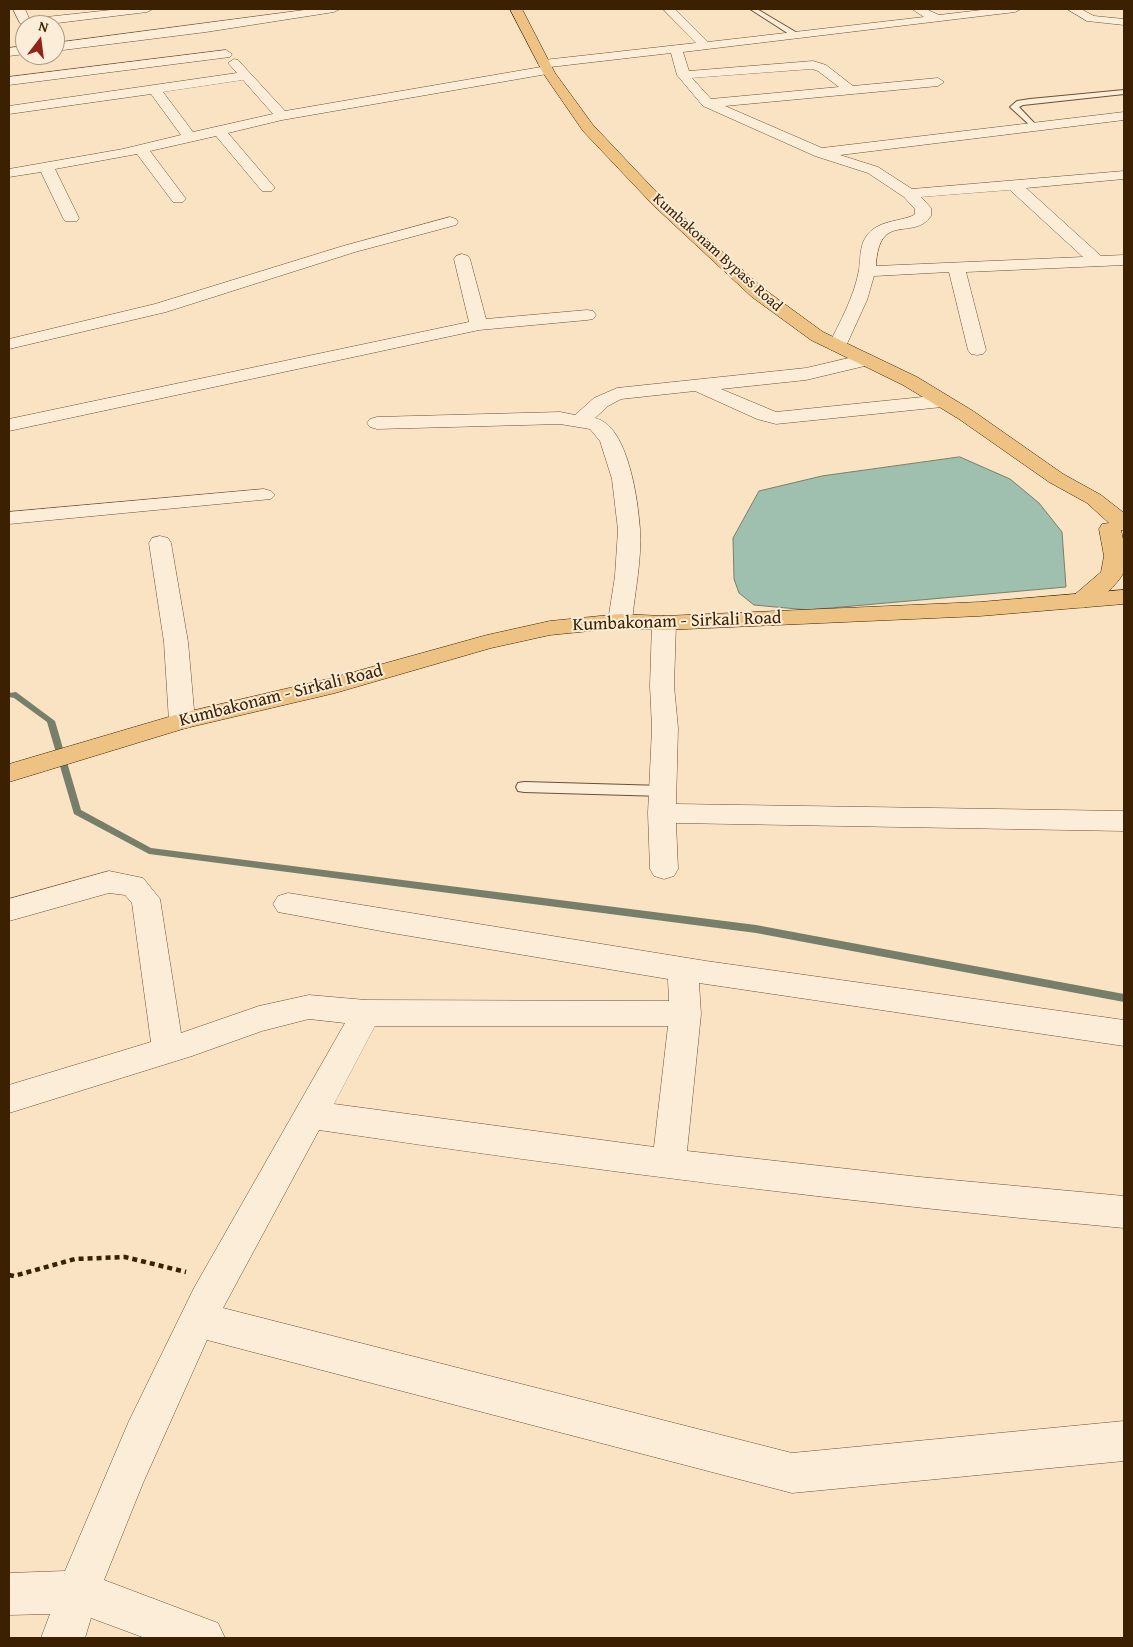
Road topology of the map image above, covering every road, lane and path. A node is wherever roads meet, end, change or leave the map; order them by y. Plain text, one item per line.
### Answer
1 (19, 9) edge
2 (147, 9) edge
3 (334, 9) edge
4 (516, 9) edge
5 (670, 9) edge
6 (752, 9) edge
7 (918, 9) edge
8 (1015, 9) edge
9 (1073, 9) edge
10 (274, 13) edge
11 (853, 17) dead end
12 (937, 19) junction
13 (1124, 22) edge
14 (868, 26) junction
15 (206, 28) junction
16 (795, 34) junction
17 (705, 45) junction
18 (65, 46) edge
19 (676, 49) junction
20 (226, 54) junction
21 (545, 67) junction
22 (683, 75) junction
23 (246, 76) junction
24 (9, 81) edge
25 (938, 82) dead end
26 (154, 89) junction
27 (849, 89) junction
28 (1124, 92) edge
29 (708, 103) junction
30 (9, 110) edge
31 (282, 116) junction
32 (1124, 116) edge
33 (1034, 127) junction
34 (220, 132) junction
35 (190, 138) junction
36 (141, 149) junction
37 (820, 153) junction
38 (46, 166) junction
39 (9, 173) edge
40 (1124, 175) edge
41 (1102, 178) junction
42 (1015, 186) junction
43 (267, 188) dead end
44 (1117, 189) dead end
45 (909, 194) junction
46 (178, 199) dead end
47 (71, 218) dead end
48 (450, 222) dead end
49 (462, 259) dead end
50 (1124, 260) edge
51 (1098, 262) junction
52 (956, 267) junction
53 (867, 271) junction
54 (586, 315) dead end
55 (479, 325) junction
56 (9, 344) edge
57 (837, 346) junction
58 (978, 350) dead end
59 (866, 360) junction
60 (698, 386) junction
61 (942, 400) junction
62 (581, 420) junction
63 (377, 423) dead end
64 (9, 425) edge
65 (264, 495) dead end
66 (9, 518) edge
67 (1119, 532) edge
68 (160, 543) dead end
69 (1124, 597) edge
70 (1081, 601) junction
71 (620, 621) junction
72 (664, 623) junction
73 (182, 721) junction
74 (9, 772) edge
75 (524, 787) dead end
76 (663, 802) junction
77 (1124, 821) edge
78 (664, 869) dead end
79 (288, 904) dead end
80 (9, 910) edge
81 (683, 968) junction
82 (366, 1013) junction
83 (685, 1014) junction
84 (1124, 1033) edge
85 (168, 1050) junction
86 (9, 1099) edge
87 (312, 1114) junction
88 (669, 1165) junction
89 (1124, 1212) edge
90 (9, 1275) edge
91 (219, 1279) junction
92 (198, 1320) junction
93 (1124, 1440) edge
94 (78, 1592) junction
95 (9, 1594) edge
96 (63, 1638) edge
97 (203, 1638) edge

1 - 2 street
3 - 10 street
4 - 21 main road, Kumbakonam Bypass Road
5 - 17 street
6 - 16 lane
7 - 12 street
8 - 12 street
9 - 13 street
10 - 15 street
11 - 14 street
12 - 14 street
14 - 16 street
15 - 18 street
15 - 20 street
16 - 17 street
17 - 19 street
19 - 21 street
19 - 22 street
20 - 23 street
20 - 24 street
21 - 31 street
21 - 57 main road, Kumbakonam Bypass Road
22 - 27 street
22 - 29 street
23 - 26 street
23 - 31 street
25 - 27 street
26 - 30 street
26 - 35 street
27 - 29 street
28 - 33 lane
29 - 37 street
31 - 34 street
32 - 33 street
33 - 37 street
34 - 35 street
34 - 43 street
35 - 36 street
36 - 38 street
36 - 46 street
37 - 45 street
38 - 39 street
38 - 47 street
40 - 41 street
41 - 42 street
41 - 44 street
42 - 45 street
42 - 51 street
45 - 53 street
48 - 56 street
49 - 55 street
50 - 51 street
51 - 52 street
52 - 53 street
52 - 58 street
53 - 57 street
54 - 55 street
55 - 64 street
57 - 59 main road, Kumbakonam Bypass Road
59 - 60 street
59 - 61 main road, Kumbakonam Bypass Road
60 - 61 street
60 - 62 street
61 - 67 main road, Kumbakonam Bypass Road
62 - 63 street
62 - 71 street
65 - 66 street
67 - 70 main road
68 - 73 street
69 - 70 main road, Kumbakonam - Sirkali Road
70 - 72 main road, Kumbakonam - Sirkali Road
71 - 72 main road, Kumbakonam - Sirkali Road
71 - 73 main road, Kumbakonam - Sirkali Road
72 - 76 street
73 - 74 main road, Kumbakonam - Sirkali Road
75 - 76 lane
76 - 77 street
76 - 78 street
79 - 81 street
80 - 85 street
81 - 83 street
81 - 84 street
82 - 83 street
82 - 85 street
82 - 87 street
83 - 88 street
85 - 86 street
87 - 88 street
87 - 91 street
88 - 89 street
90 - 91 path
91 - 92 street
92 - 93 street
92 - 94 street
94 - 95 street
94 - 96 street
94 - 97 street

